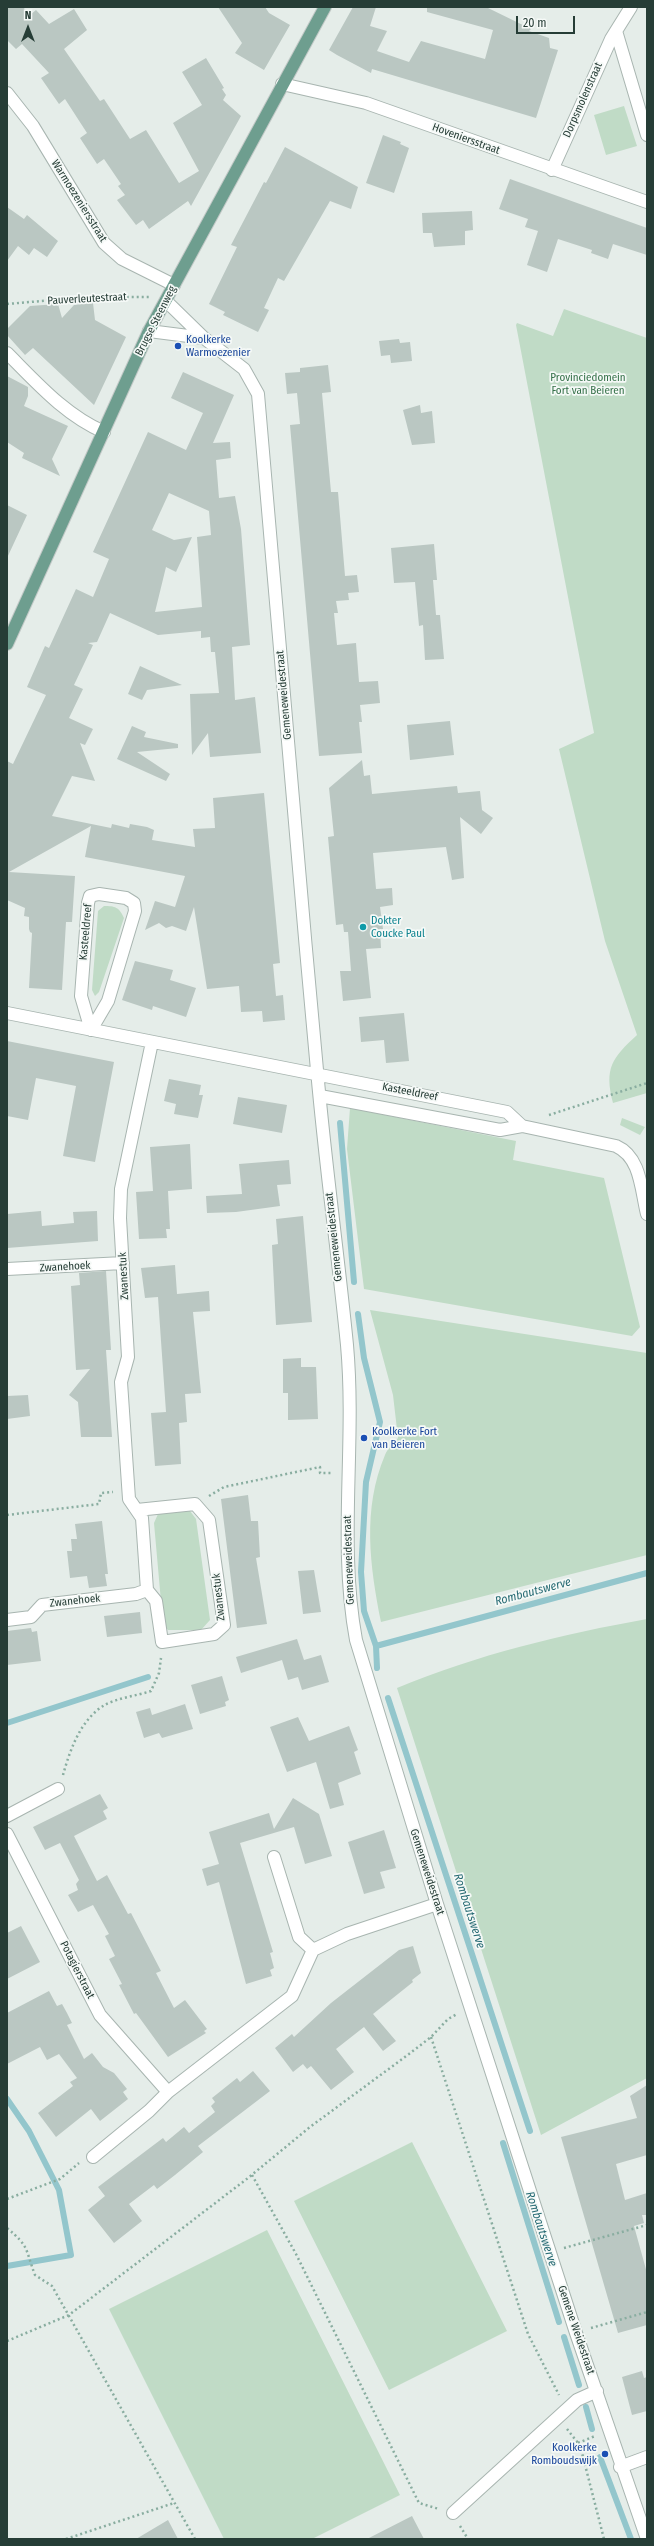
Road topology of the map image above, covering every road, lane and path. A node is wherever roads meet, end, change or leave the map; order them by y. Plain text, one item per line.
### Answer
1 (324, 7) edge
2 (631, 7) edge
3 (616, 31) junction
4 (282, 84) junction
5 (7, 93) edge
6 (647, 135) edge
7 (552, 170) junction
8 (647, 202) edge
9 (174, 285) junction
10 (167, 299) junction
11 (7, 304) edge
12 (149, 331) junction
13 (204, 338) junction
14 (7, 353) edge
15 (104, 432) junction
16 (7, 644) edge
17 (7, 1013) edge
18 (91, 1030) junction
19 (152, 1042) junction
20 (317, 1074) junction
21 (647, 1083) edge
22 (320, 1096) junction
23 (547, 1115) dead end
24 (522, 1126) junction
25 (647, 1214) edge
26 (123, 1263) junction
27 (7, 1269) edge
28 (349, 1473) junction
29 (129, 1491) junction
30 (195, 1504) junction
31 (137, 1510) junction
32 (7, 1515) edge
33 (147, 1590) junction
34 (7, 1620) edge
35 (162, 1642) junction
36 (58, 1789) joint
37 (7, 1816) edge
38 (7, 1834) edge
39 (274, 1857) dead end
40 (437, 1904) junction
41 (313, 1950) junction
42 (472, 2006) junction
43 (431, 2037) junction
44 (168, 2092) junction
45 (93, 2157) joint
46 (252, 2175) junction
47 (7, 2199) edge
48 (647, 2225) edge
49 (7, 2228) edge
50 (550, 2252) junction
51 (647, 2312) edge
52 (69, 2315) junction
53 (576, 2333) junction
54 (7, 2341) edge
55 (597, 2391) junction
56 (564, 2412) junction
57 (647, 2457) edge
58 (620, 2467) junction
59 (174, 2503) junction
60 (453, 2513) joint
61 (66, 2539) edge
62 (195, 2539) edge
63 (604, 2539) edge
64 (647, 2539) edge

1 - 4 main road, Brugse Steenweg
2 - 3 street, Dorpsmolenstraat
3 - 6 street
3 - 7 street, Dorpsmolenstraat
4 - 7 street, Hoveniersstraat
4 - 9 main road, Brugse Steenweg
5 - 9 street, Warmoezeniersstraat
7 - 8 street, Hoveniersstraat
9 - 10 main road, Brugse Steenweg
10 - 11 path, Pauverleutestraat
10 - 12 main road, Brugse Steenweg
10 - 13 street, Gemeneweidestraat
12 - 13 street
12 - 15 main road, Brugse Steenweg
13 - 20 street, Gemeneweidestraat
14 - 15 street
15 - 16 main road, Brugse Steenweg
17 - 18 street, Kasteeldreef
18 - 18 street, Kasteeldreef
18 - 19 street, Kasteeldreef
19 - 20 street, Kasteeldreef
19 - 26 street, Zwanestuk
20 - 22 street
20 - 24 street, Kasteeldreef
21 - 23 path
22 - 24 street, Kasteeldreef
22 - 28 street, Gemeneweidestraat
24 - 25 street
26 - 27 street, Zwanehoek
26 - 29 street, Zwanestuk
28 - 30 path
28 - 40 street, Gemeneweidestraat
29 - 31 street, Zwanestuk
29 - 32 path
30 - 31 street
30 - 35 street, Zwanestuk
31 - 33 street, Zwanestuk
33 - 34 street, Zwanehoek
33 - 35 street, Zwanestuk
35 - 36 path
36 - 37 street
38 - 44 street, Potagierstraat
39 - 41 street
40 - 41 street
40 - 42 street, Gemeneweidestraat
41 - 44 street
42 - 43 path
42 - 50 street, Gemene Weidestraat
43 - 46 path
43 - 56 path
44 - 45 street
45 - 47 path
46 - 52 path
46 - 60 path
48 - 50 path
49 - 52 path
50 - 53 street, Gemene Weidestraat
51 - 53 path
52 - 54 path
52 - 59 path
53 - 55 street, Gemene Weidestraat
55 - 56 street
55 - 58 street, Gemene Weidestraat
56 - 60 street
56 - 63 path
57 - 58 street
58 - 64 street, Gemene Weidestraat
59 - 61 path
59 - 62 path

